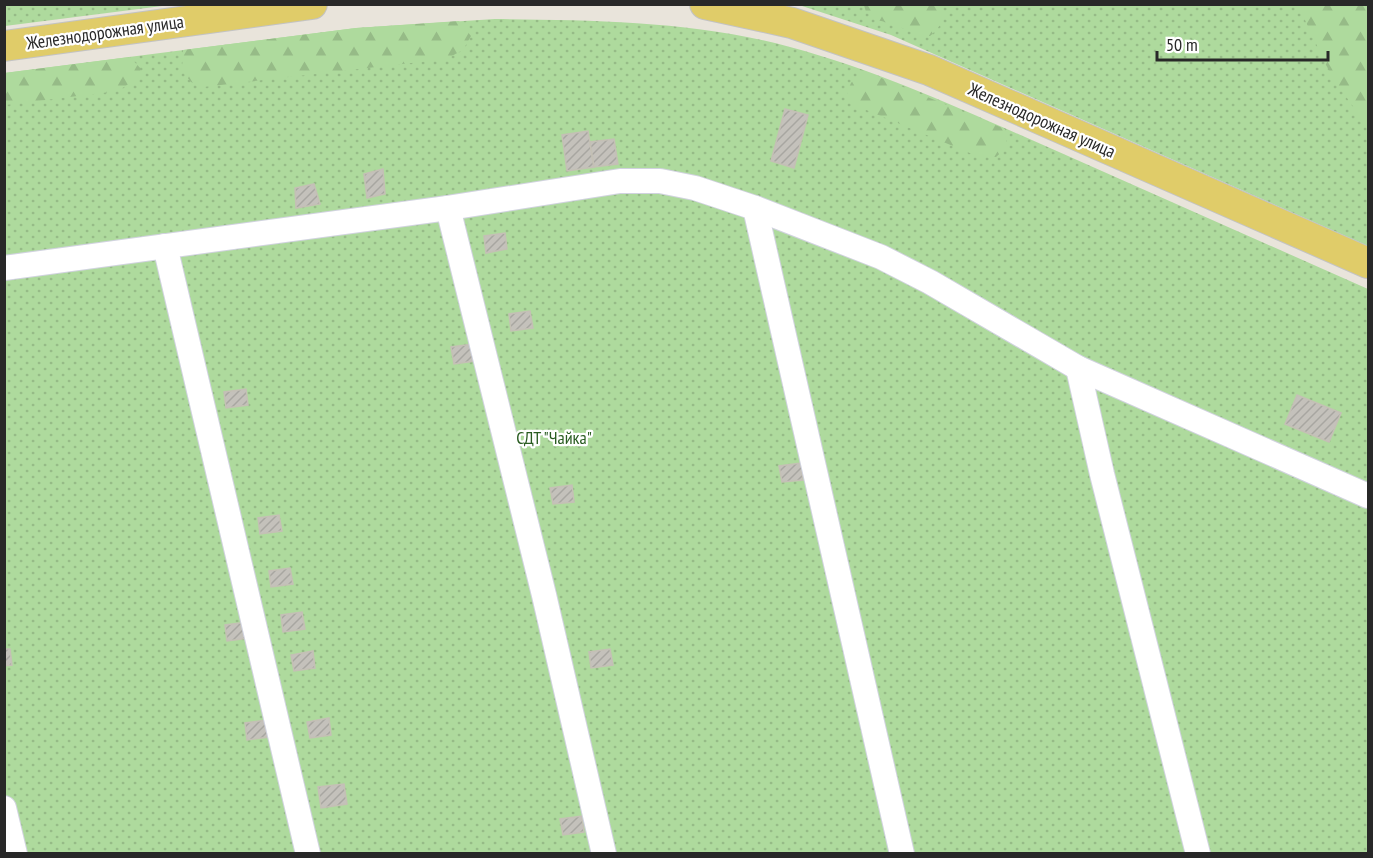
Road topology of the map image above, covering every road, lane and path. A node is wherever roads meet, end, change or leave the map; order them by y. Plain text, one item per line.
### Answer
1 (312, 4) edge
2 (705, 4) edge
3 (4, 46) edge
4 (448, 208) junction
5 (755, 208) junction
6 (165, 246) junction
7 (1368, 263) edge
8 (4, 268) edge
9 (1078, 368) junction
10 (1368, 496) edge
11 (4, 808) edge
12 (15, 854) edge
13 (308, 854) edge
14 (604, 854) edge
15 (902, 854) edge
16 (1198, 854) edge

1 - 3 main road, Железнодорожная улица
2 - 7 main road, Железнодорожная улица
4 - 5 lane
4 - 6 lane
4 - 14 lane
5 - 9 lane
5 - 15 lane
6 - 8 lane
6 - 13 lane
9 - 10 lane
9 - 16 lane
11 - 12 lane

